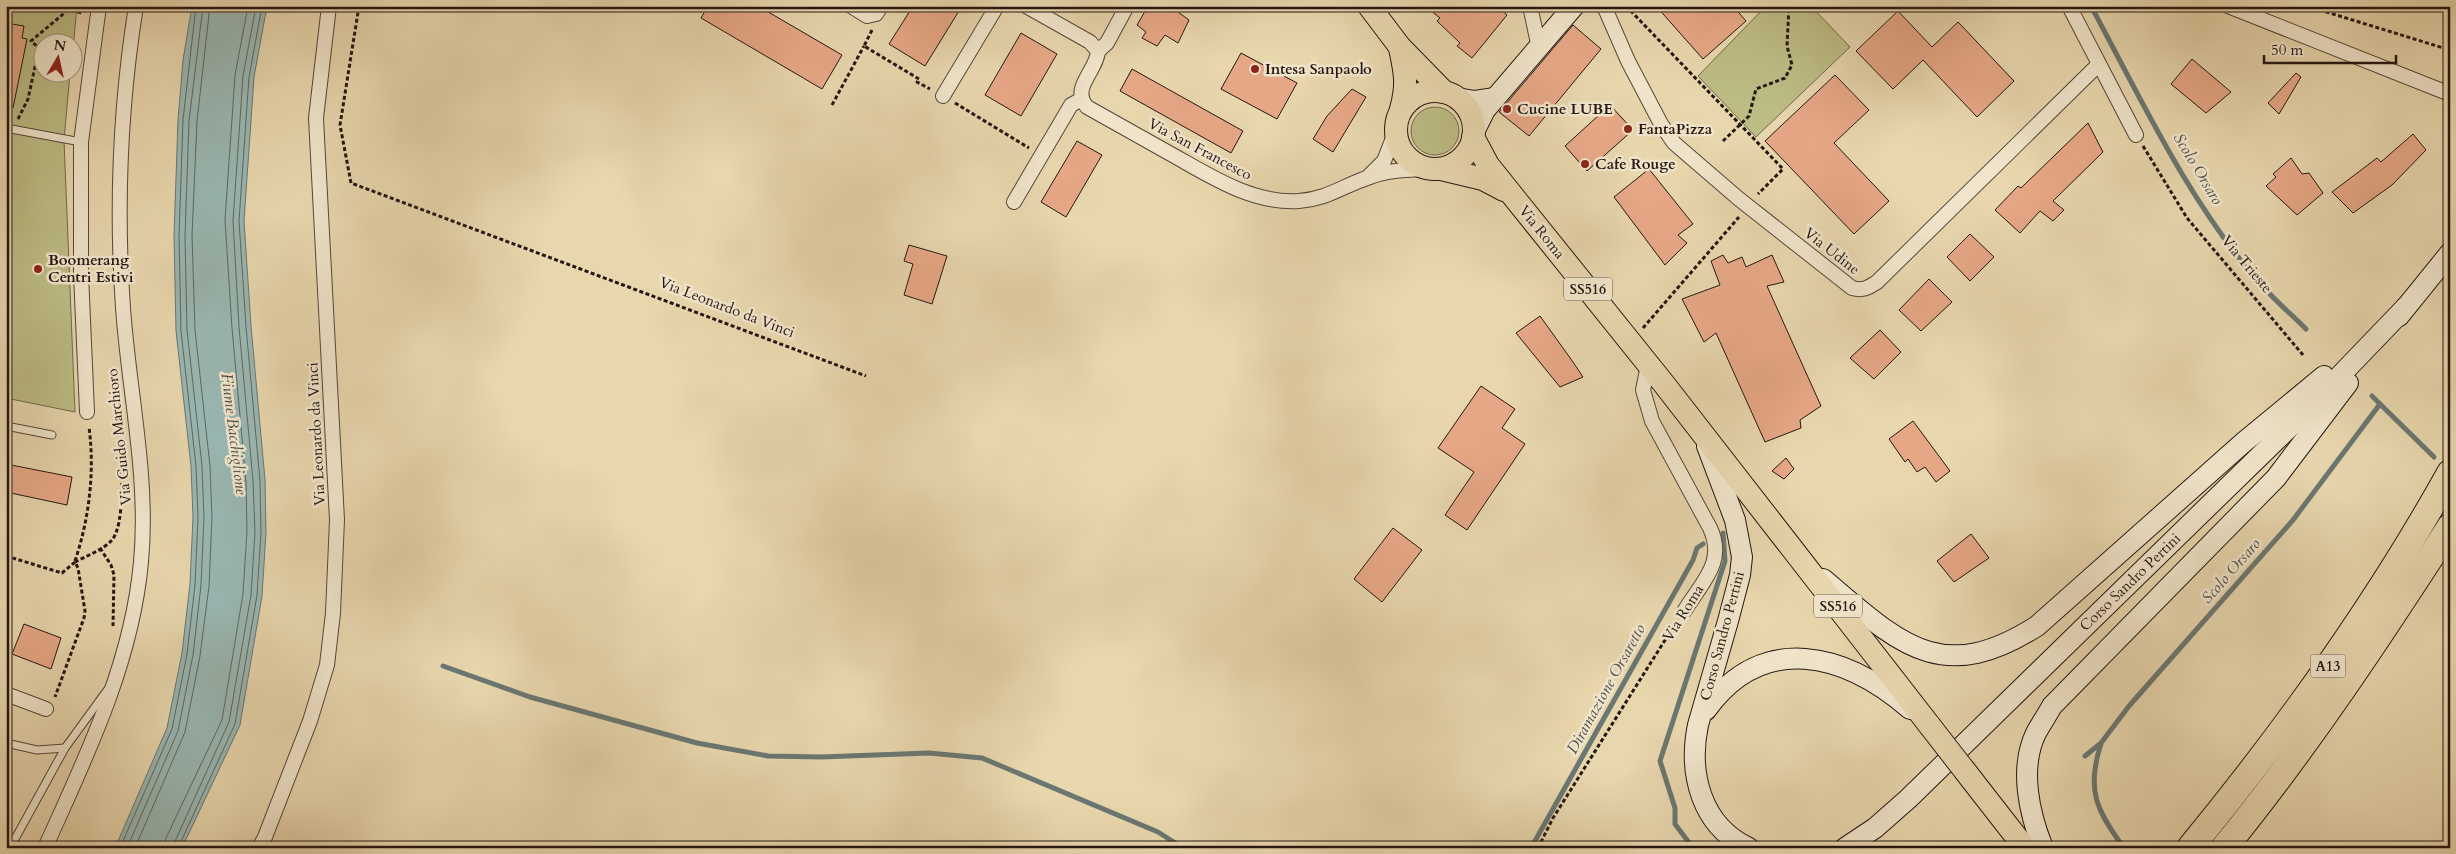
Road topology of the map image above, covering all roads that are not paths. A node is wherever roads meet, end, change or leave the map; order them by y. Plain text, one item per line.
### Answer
1 (136, 6) edge
2 (329, 6) edge
3 (851, 6) edge
4 (881, 6) edge
5 (997, 6) edge
6 (1026, 6) edge
7 (1127, 6) edge
8 (1369, 6) edge
9 (1530, 6) edge
10 (1574, 6) edge
11 (1604, 6) edge
12 (2069, 6) edge
13 (2228, 6) edge
14 (98, 11) edge
15 (1400, 47) junction
16 (1540, 48) junction
17 (1098, 51) junction
18 (2098, 65) junction
19 (2450, 94) edge
20 (1450, 95) junction
21 (943, 96) dead end
22 (1495, 98) junction
23 (1080, 100) junction
24 (1402, 109) junction
25 (10, 129) edge
26 (1395, 133) junction
27 (1474, 134) junction
28 (2136, 135) road end
29 (80, 142) junction
30 (1434, 169) junction
31 (1368, 177) junction
32 (1511, 194) junction
33 (1014, 202) dead end
34 (2450, 253) edge
35 (2406, 307) junction
36 (1648, 364) junction
37 (87, 412) road end
38 (6, 426) edge
39 (1702, 433) junction
40 (52, 435) dead end
41 (2450, 473) edge
42 (2450, 526) edge
43 (1800, 558) junction
44 (1684, 610) road end
45 (116, 679) junction
46 (6, 694) edge
47 (46, 709) road end
48 (1698, 725) junction
49 (1930, 726) junction
50 (6, 743) edge
51 (65, 748) junction
52 (10, 848) edge
53 (45, 848) edge
54 (259, 848) edge
55 (1749, 848) edge
56 (1845, 848) edge
57 (2025, 848) edge
58 (2043, 848) edge
59 (2190, 848) edge
60 (2224, 848) edge

1 - 45 street, Via Guido Marchioro
2 - 54 street, Via Leonardo da Vinci
3 - 4 street
5 - 21 street
6 - 17 street
7 - 17 street
8 - 15 main road, SS516
9 - 16 street
10 - 16 street
11 - 18 street, Via Udine
12 - 18 street
13 - 19 street
14 - 29 street
15 - 20 main road, SS516
15 - 24 main road, SS516
16 - 22 street
17 - 23 street
18 - 28 street
20 - 22 street
20 - 24 main road
20 - 27 main road, SS516
22 - 27 street
23 - 31 street, Via San Francesco
23 - 33 street
24 - 26 main road, SS516
25 - 29 lane
26 - 30 main road, SS516
26 - 31 street, Via San Francesco
27 - 30 main road
27 - 32 main road, Via Roma / SS516
29 - 37 street
30 - 31 street, Via San Francesco
30 - 32 main road, Via Roma / SS516
32 - 36 main road, Via Roma / SS516
34 - 35 street, Corso Sandro Pertini
35 - 43 street, Corso Sandro Pertini
35 - 56 street, Corso Sandro Pertini
35 - 58 street, Corso Sandro Pertini
36 - 39 main road, Via Roma / SS516
36 - 44 street, Via Roma
38 - 40 lane
39 - 43 main road, Via Roma / SS516
39 - 48 street, Corso Sandro Pertini
41 - 59 highway, A13
42 - 60 highway, A13
43 - 49 main road, Via Roma / SS516
45 - 51 lane
45 - 53 street, Via Guido Marchioro
46 - 47 street
48 - 49 street, Corso Sandro Pertini
48 - 55 street, Corso Sandro Pertini
49 - 57 main road, Via Roma / SS516, bridge
50 - 51 lane
51 - 52 lane

